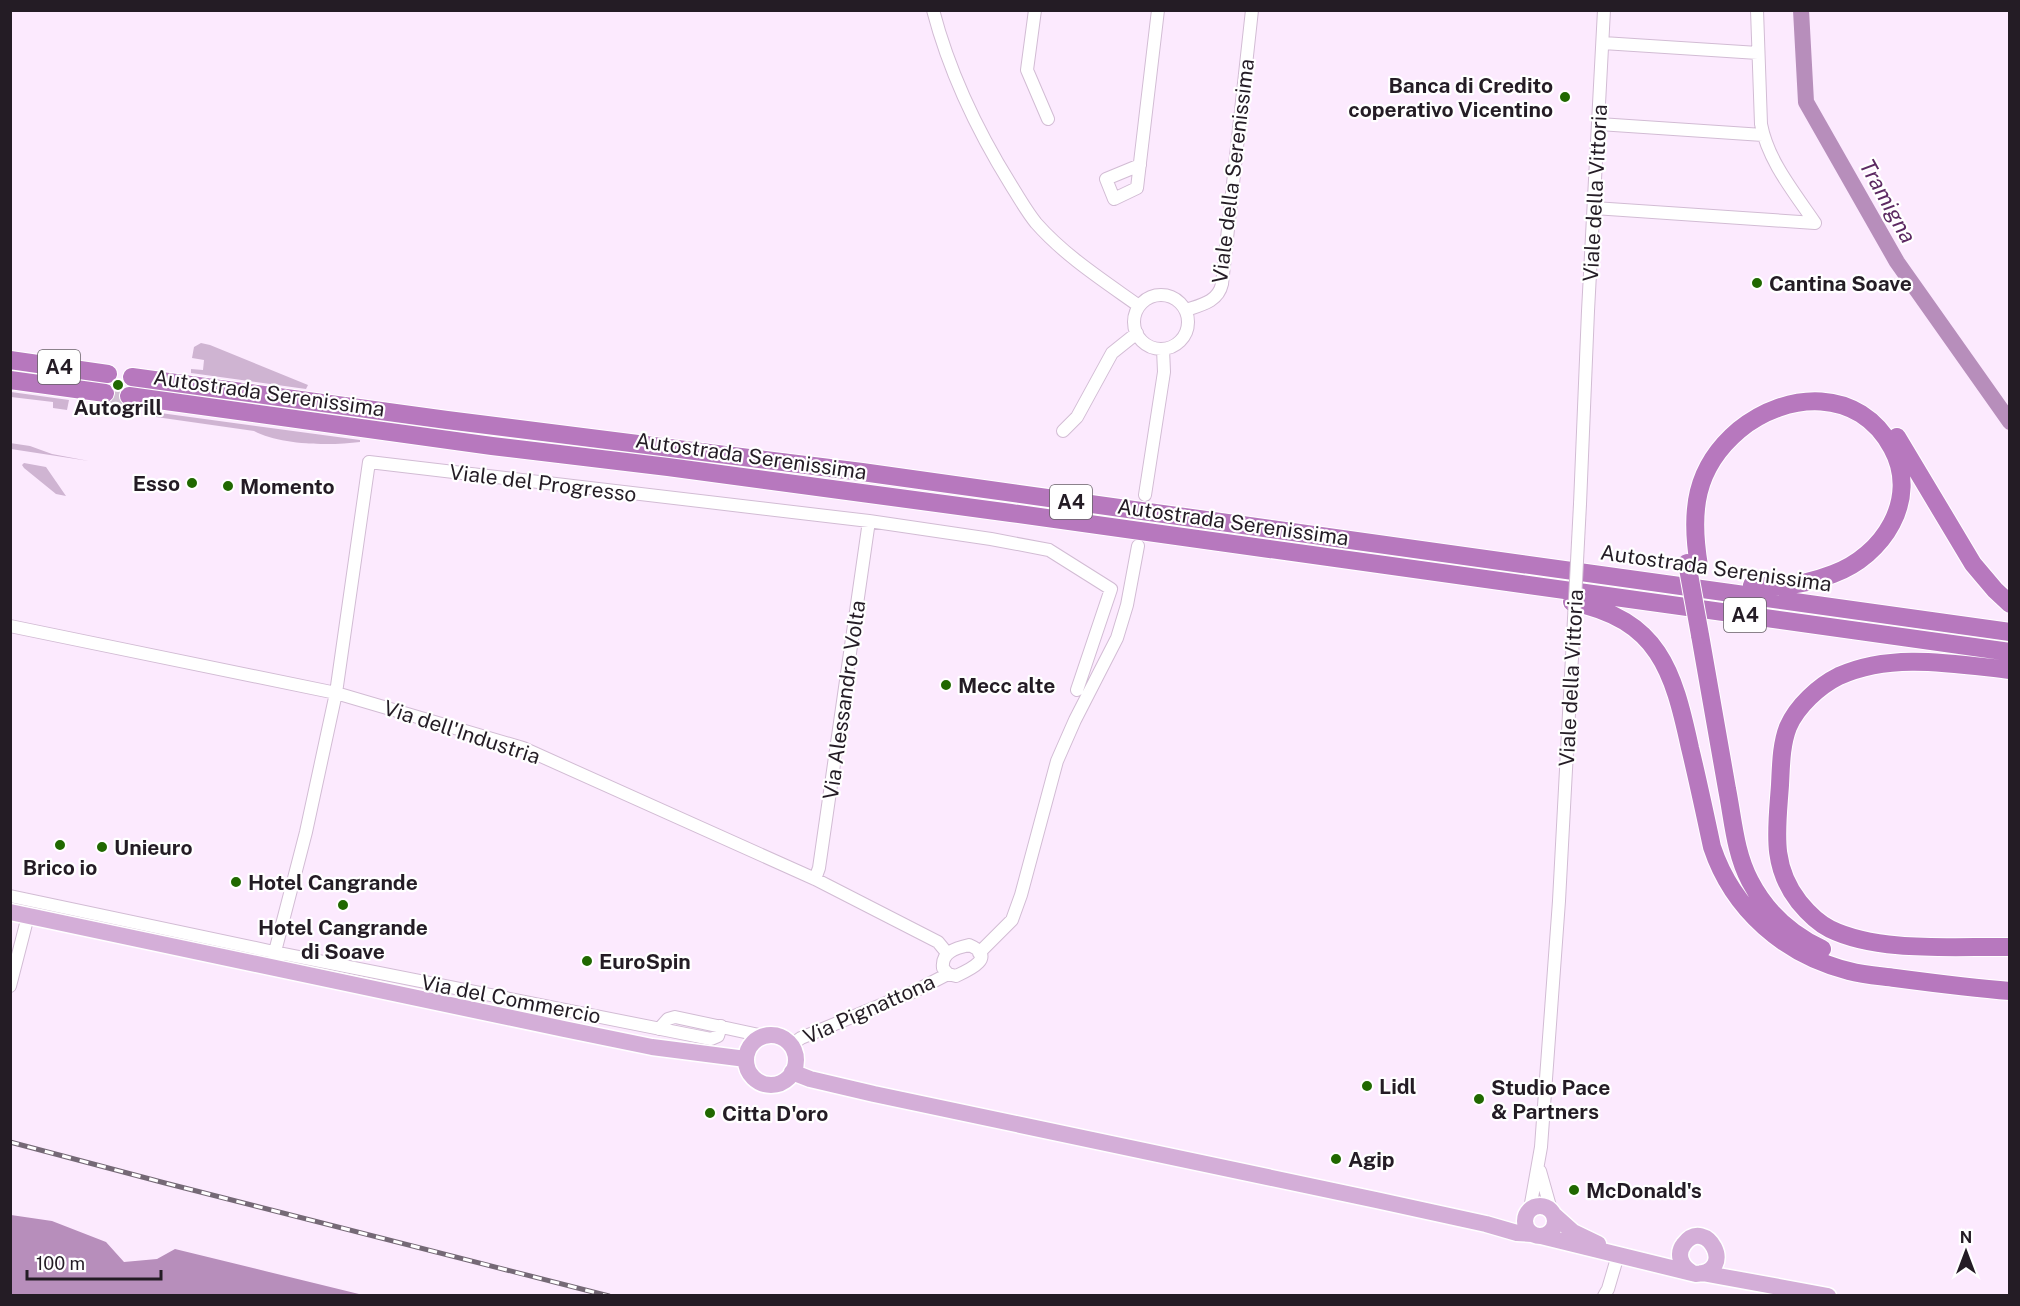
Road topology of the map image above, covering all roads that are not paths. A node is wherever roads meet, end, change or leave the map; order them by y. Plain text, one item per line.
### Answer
1 (933, 10) edge
2 (1035, 10) edge
3 (1158, 10) edge
4 (1252, 10) edge
5 (1604, 10) edge
6 (1757, 10) edge
7 (1603, 43) junction
8 (1758, 53) junction
9 (1048, 119) dead end
10 (1599, 124) junction
11 (1763, 135) junction
12 (1140, 165) dead end
13 (1594, 208) junction
14 (1139, 306) junction
15 (1186, 310) junction
16 (1137, 333) junction
17 (1163, 349) junction
18 (10, 360) edge
19 (108, 374) tunnel mouth
20 (132, 377) tunnel mouth
21 (10, 380) edge
22 (105, 393) tunnel mouth
23 (129, 396) tunnel mouth
24 (1063, 431) dead end
25 (1145, 495) dead end
26 (869, 521) junction
27 (1138, 546) dead end
28 (1693, 565) junction
29 (1481, 579) junction
30 (1665, 584) junction
31 (2010, 604) edge
32 (10, 626) edge
33 (2010, 632) edge
34 (1706, 636) junction
35 (2010, 652) edge
36 (2010, 670) edge
37 (1077, 690) dead end
38 (336, 693) junction
39 (815, 879) junction
40 (10, 896) edge
41 (10, 912) edge
42 (28, 916) junction
43 (2010, 948) edge
44 (947, 953) junction
45 (980, 953) junction
46 (273, 959) junction
47 (948, 974) junction
48 (10, 986) edge
49 (2007, 991) edge
50 (764, 1036) junction
51 (791, 1045) junction
52 (746, 1059) junction
53 (792, 1072) junction
54 (1539, 1166) junction
55 (1528, 1211) junction
56 (1553, 1212) junction
57 (1486, 1224) junction
58 (1536, 1235) junction
59 (1681, 1249) junction
60 (1717, 1254) junction
61 (1618, 1255) junction
62 (1696, 1273) junction
63 (1751, 1281) junction
64 (1607, 1293) edge
65 (1828, 1296) edge

1 - 14 street
2 - 9 street
3 - 12 street
4 - 15 street, Viale della Serenissima
5 - 7 street, Viale della Vittoria
6 - 8 street
7 - 8 street
7 - 10 street, Viale della Vittoria
8 - 11 street
10 - 11 street
10 - 13 street, Viale della Vittoria
11 - 13 street
13 - 54 street, Viale della Vittoria, bridge
14 - 15 street
14 - 16 street
15 - 17 street
16 - 17 street
16 - 24 street
17 - 25 street
18 - 19 highway, A4
20 - 30 highway, Autostrada Serenissima / A4
21 - 22 highway, A4
23 - 29 highway, Autostrada Serenissima / A4
26 - 37 street, Viale del Progresso
26 - 38 street, Viale del Progresso
26 - 39 street, Via Alessandro Volta
27 - 45 street
28 - 30 highway
28 - 31 highway
28 - 34 highway
29 - 35 highway, Autostrada Serenissima / A4
29 - 49 highway
30 - 33 highway, Autostrada Serenissima / A4
32 - 38 street, Via dell'Industria
34 - 43 highway
34 - 49 highway
36 - 43 highway
38 - 39 street, Via dell'Industria
38 - 46 street, Viale del Progresso
39 - 44 street, Via dell'Industria
40 - 46 street, Via del Commercio
41 - 42 main road
42 - 46 main road
42 - 48 street
44 - 45 street
44 - 47 street
45 - 47 street
46 - 50 street, Via del Commercio
46 - 52 main road
47 - 51 street, Via Pignattona
50 - 51 main road
50 - 52 main road
51 - 53 main road
52 - 53 main road
53 - 57 main road
54 - 55 street, Viale della Vittoria
54 - 56 street, Viale della Vittoria
55 - 56 main road
55 - 57 main road
55 - 58 main road
56 - 58 main road
56 - 59 main road
57 - 58 main road
58 - 61 main road
59 - 60 main road
59 - 62 main road
60 - 62 main road
60 - 63 main road
61 - 62 main road
61 - 64 street
62 - 63 main road
63 - 65 main road

